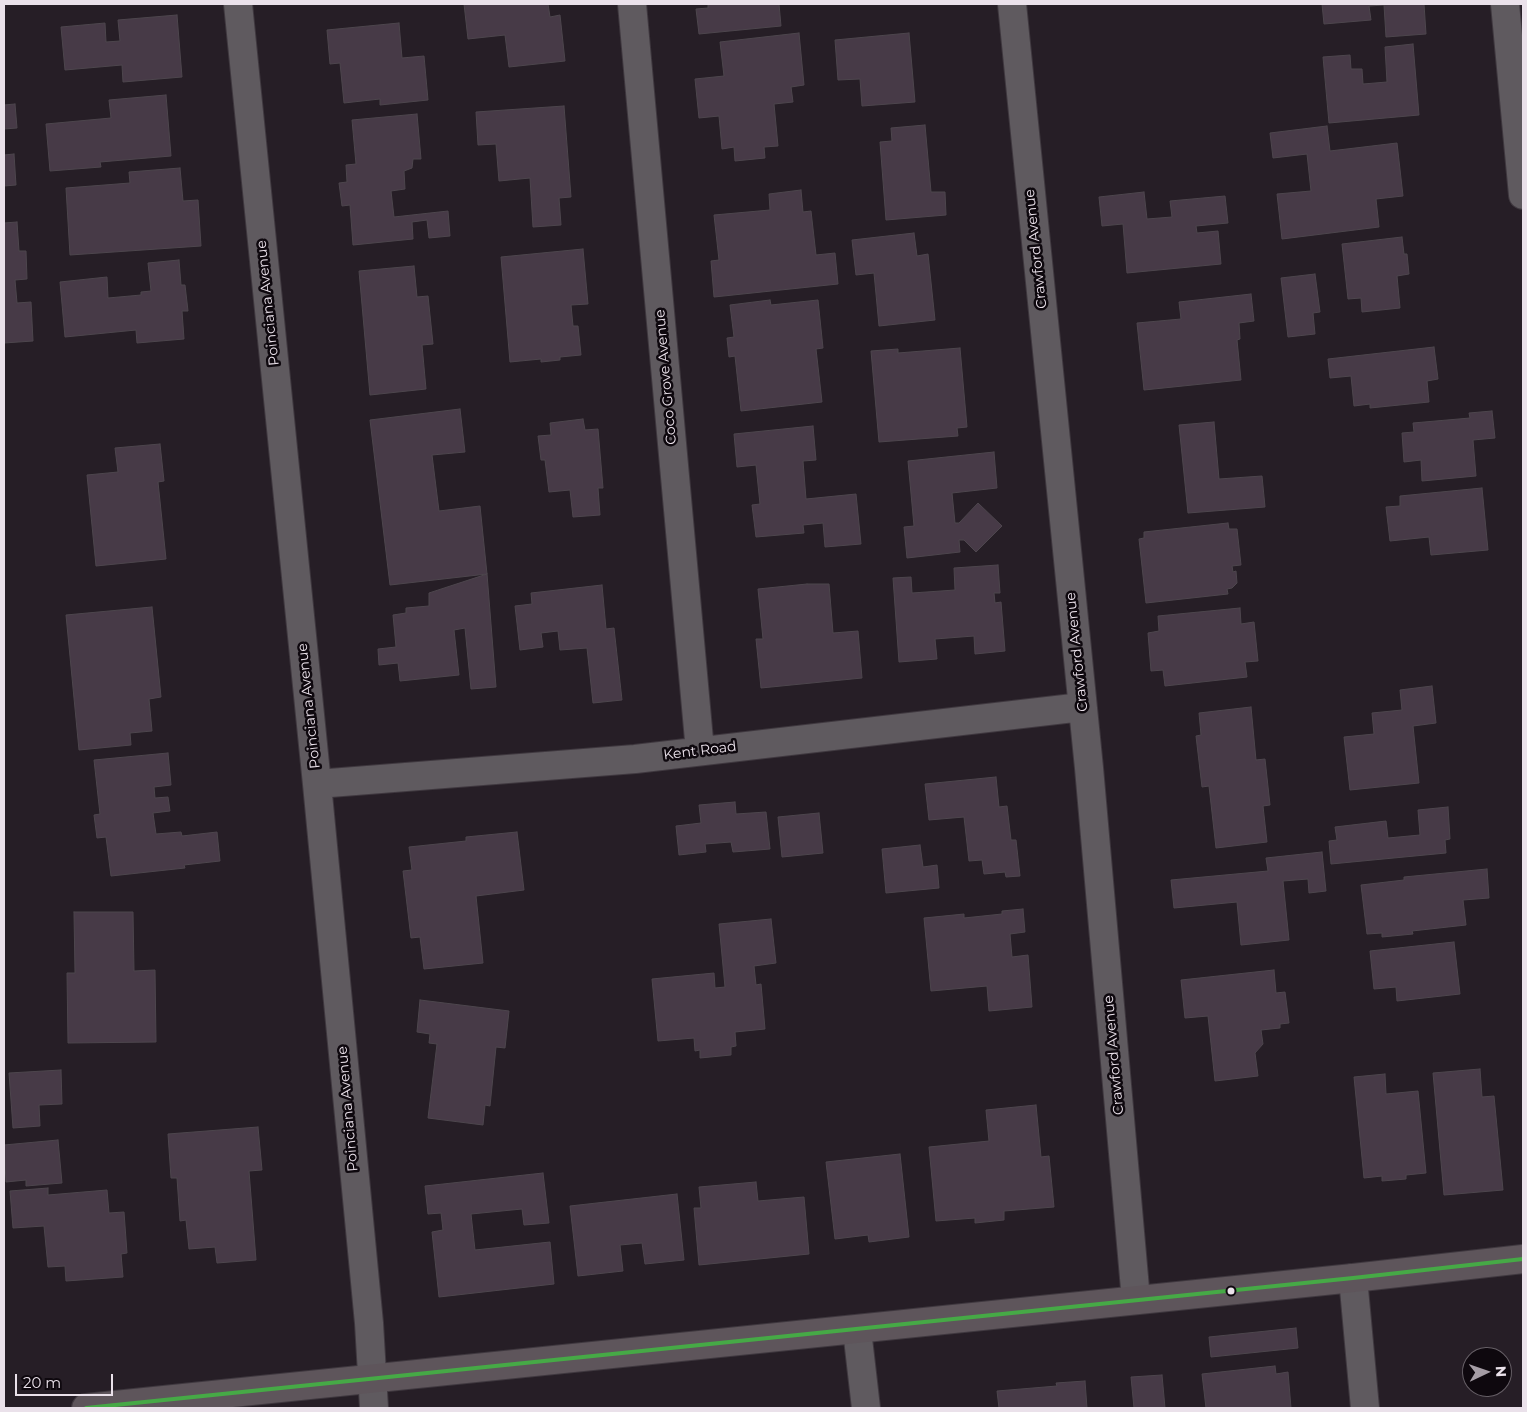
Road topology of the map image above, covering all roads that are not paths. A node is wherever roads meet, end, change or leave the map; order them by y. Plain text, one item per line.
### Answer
1 (238, 4) edge
2 (632, 4) edge
3 (1012, 4) edge
4 (1505, 4) edge
5 (1523, 195) edge
6 (1082, 707) junction
7 (700, 751) junction
8 (317, 784) junction
9 (1523, 1259) edge
10 (1353, 1278) junction
11 (1136, 1300) junction
12 (857, 1330) junction
13 (372, 1379) junction
14 (86, 1408) edge
15 (374, 1408) edge
16 (866, 1408) edge
17 (1365, 1408) edge

1 - 8 street, Poinciana Avenue
2 - 7 street, Coco Grove Avenue
3 - 6 street, Crawford Avenue
4 - 5 street
6 - 7 street, Kent Road
6 - 11 street, Crawford Avenue
7 - 8 street, Kent Road
8 - 13 street, Poinciana Avenue
9 - 10 main road
10 - 11 main road
10 - 17 street
11 - 12 main road
12 - 13 main road
12 - 16 street
13 - 14 main road
13 - 15 street, Poinciana Avenue

